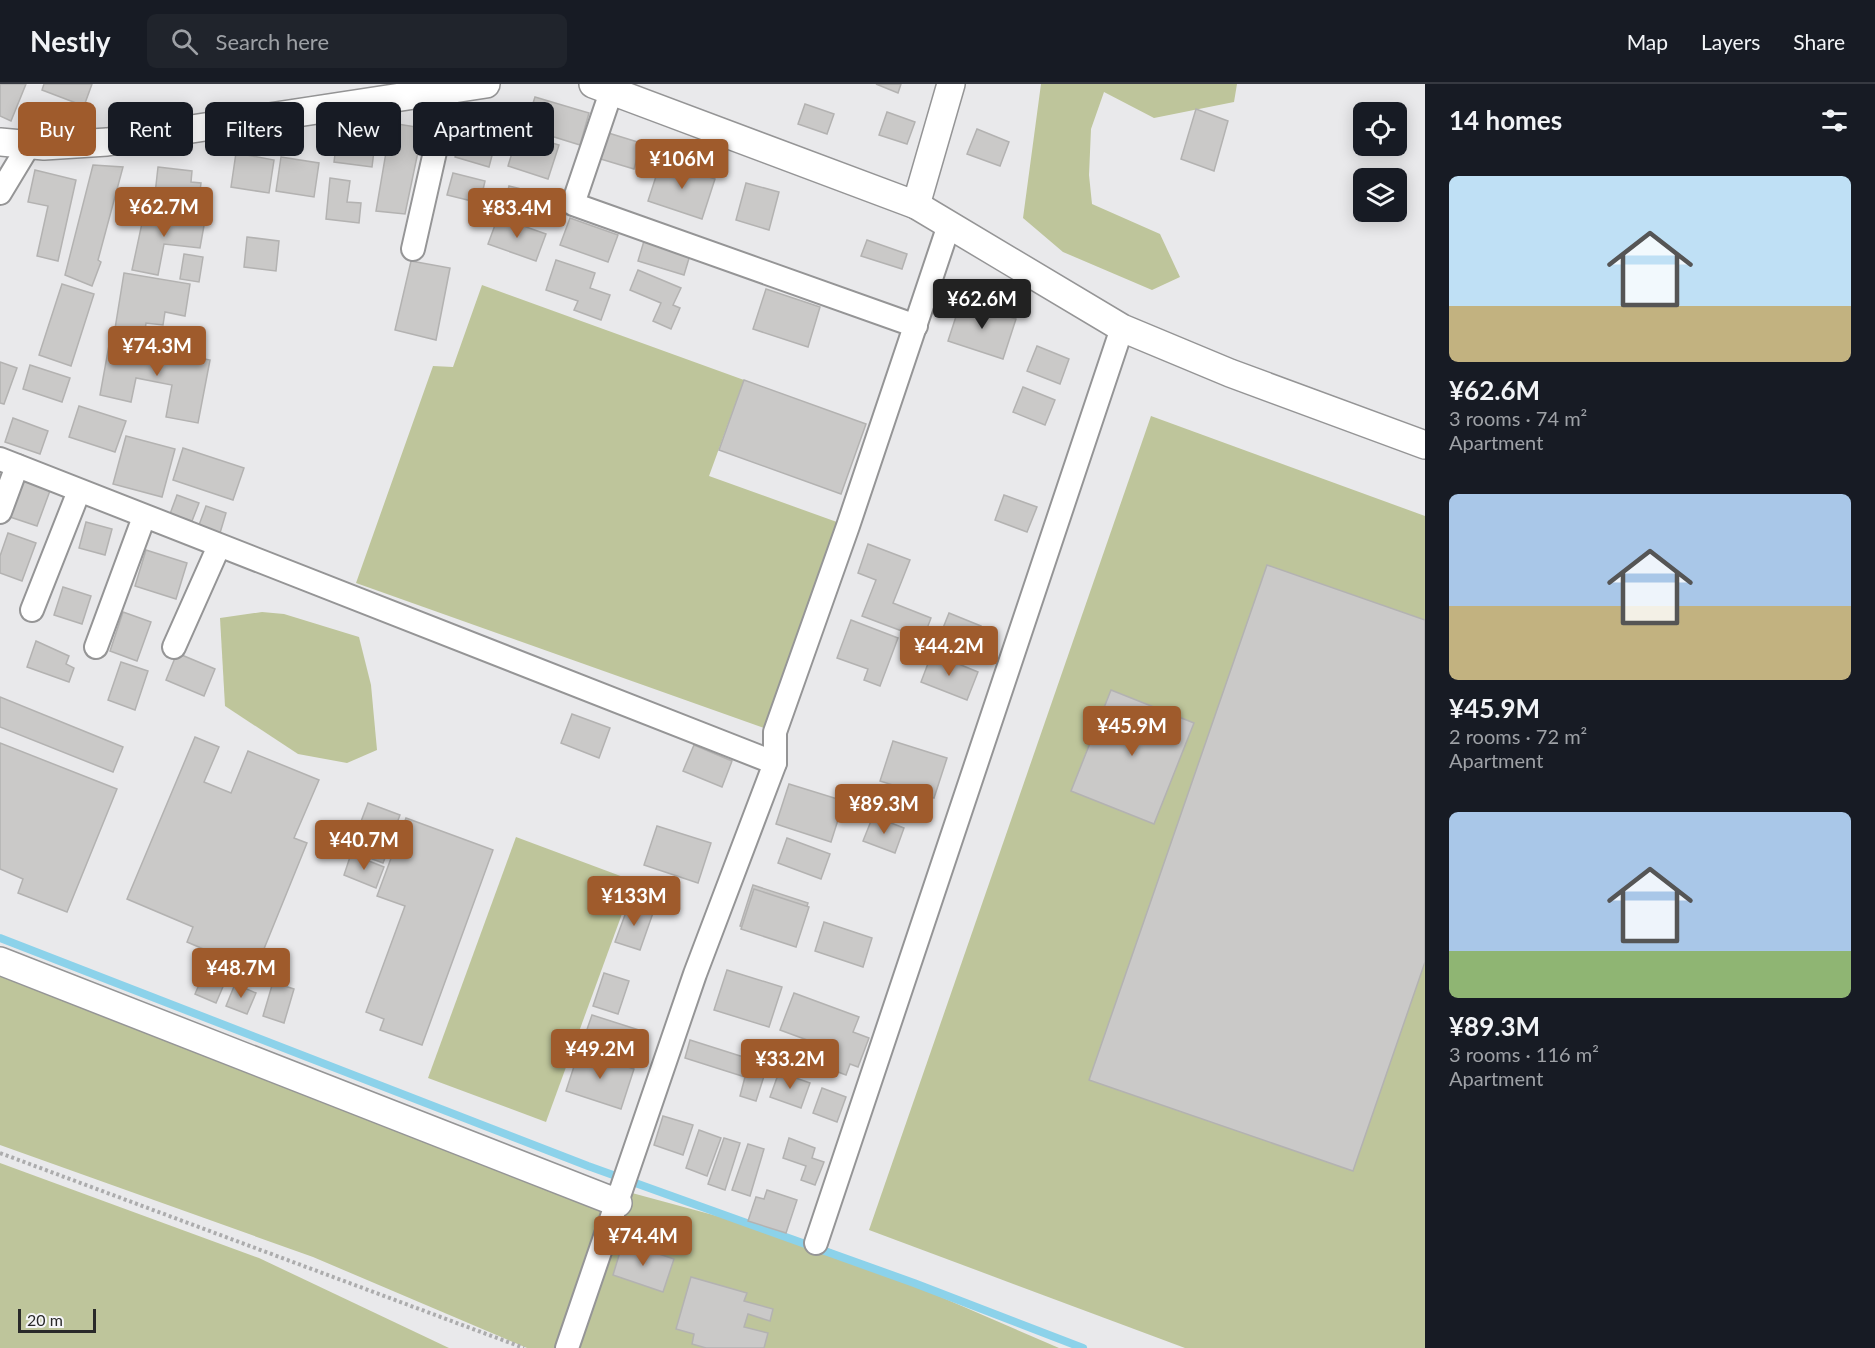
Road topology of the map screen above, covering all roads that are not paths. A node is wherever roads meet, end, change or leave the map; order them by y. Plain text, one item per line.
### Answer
1 (486, 84) edge
2 (951, 84) edge
3 (602, 88) edge
4 (449, 90) junction
5 (0, 142) edge
6 (96, 143) edge
7 (18, 144) edge
8 (22, 156) edge
9 (0, 193) edge
10 (916, 205) junction
11 (949, 225) junction
12 (413, 249) dead end
13 (916, 326) junction
14 (1122, 328) junction
15 (1425, 445) edge
16 (9, 463) edge
17 (80, 491) junction
18 (0, 512) edge
19 (144, 517) junction
20 (219, 546) junction
21 (32, 610) dead end
22 (96, 647) dead end
23 (174, 647) dead end
24 (775, 763) junction
25 (0, 961) edge
26 (618, 1203) junction
27 (816, 1243) dead end
28 (567, 1348) edge

1 - 4 street
2 - 10 street
3 - 10 street
3 - 13 street
4 - 6 street
4 - 12 street
5 - 7 street
8 - 9 street
10 - 11 street
11 - 13 street
11 - 14 street
13 - 24 street
14 - 15 street
14 - 27 street
16 - 17 street
16 - 18 street
17 - 19 street
17 - 21 street
19 - 20 street
19 - 22 street
20 - 23 street
20 - 24 street
24 - 26 street
25 - 26 street
26 - 28 street

